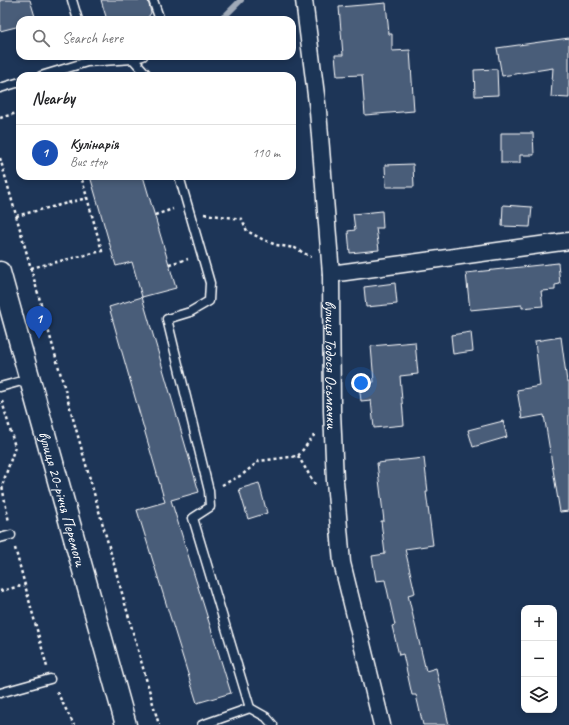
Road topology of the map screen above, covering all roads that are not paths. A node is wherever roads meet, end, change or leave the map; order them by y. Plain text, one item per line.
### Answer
1 (72, 0) edge
2 (154, 0) edge
3 (304, 0) edge
4 (77, 16) edge
5 (159, 16) edge
6 (83, 60) edge
7 (134, 60) edge
8 (52, 72) edge
9 (144, 72) edge
10 (16, 83) edge
11 (0, 88) edge
12 (180, 180) edge
13 (569, 241) edge
14 (331, 271) junction
15 (0, 272) edge
16 (29, 379) junction
17 (0, 387) edge
18 (11, 535) road end
19 (0, 538) edge
20 (50, 679) road end
21 (0, 693) edge
22 (250, 708) junction
23 (126, 725) edge
24 (202, 725) edge
25 (273, 725) edge
26 (382, 725) edge

1 - 4 lane
2 - 5 lane
3 - 14 street, вулиця Тодося Осьмачки
6 - 8 lane
7 - 9 lane
10 - 11 lane
12 - 22 lane
13 - 14 street
14 - 26 street, вулиця Тодося Осьмачки
15 - 16 street, вулиця 20-річчя Перемоги
16 - 17 lane
16 - 23 street, вулиця 20-річчя Перемоги
18 - 19 lane
20 - 21 lane
22 - 24 lane
22 - 25 lane

